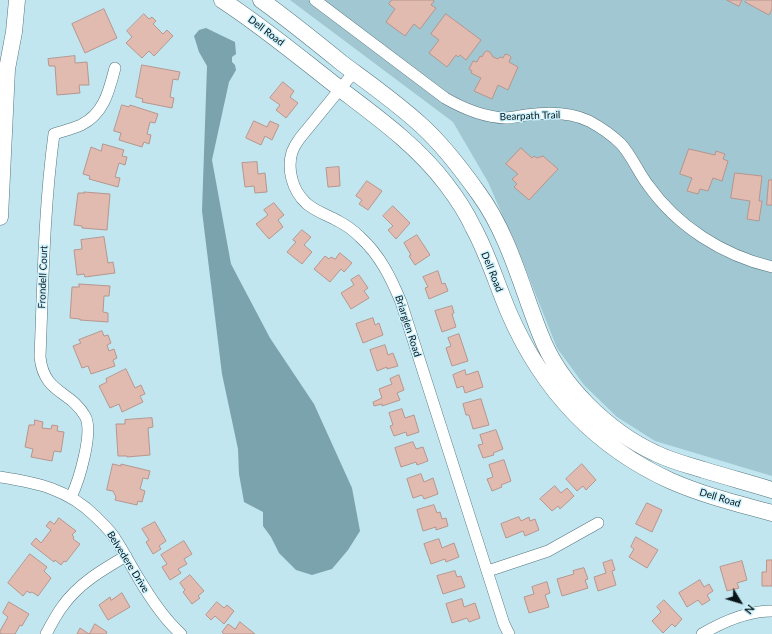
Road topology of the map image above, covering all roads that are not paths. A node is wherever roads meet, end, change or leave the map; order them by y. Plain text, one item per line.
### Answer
1 (17, 0) edge
2 (222, 0) edge
3 (261, 0) edge
4 (315, 0) edge
5 (115, 68) dead end
6 (354, 72) junction
7 (341, 89) junction
8 (0, 217) edge
9 (772, 266) edge
10 (0, 478) edge
11 (772, 490) edge
12 (71, 497) junction
13 (772, 513) edge
14 (598, 523) dead end
15 (126, 556) junction
16 (488, 571) junction
17 (772, 611) edge
18 (46, 634) edge
19 (182, 634) edge
20 (509, 634) edge
21 (702, 634) edge

1 - 8 main road
2 - 7 main road, Dell Road
3 - 6 main road
4 - 9 street, Bearpath Trail
5 - 12 street, Frondell Court
6 - 7 street, Briarglen Road
6 - 11 main road
7 - 13 main road, Dell Road
7 - 16 street, Briarglen Road
10 - 12 street, Belvedere Drive
12 - 15 street, Belvedere Drive
14 - 16 street
15 - 18 street
15 - 19 street, Belvedere Drive
16 - 20 street, Briarglen Road
17 - 21 street

